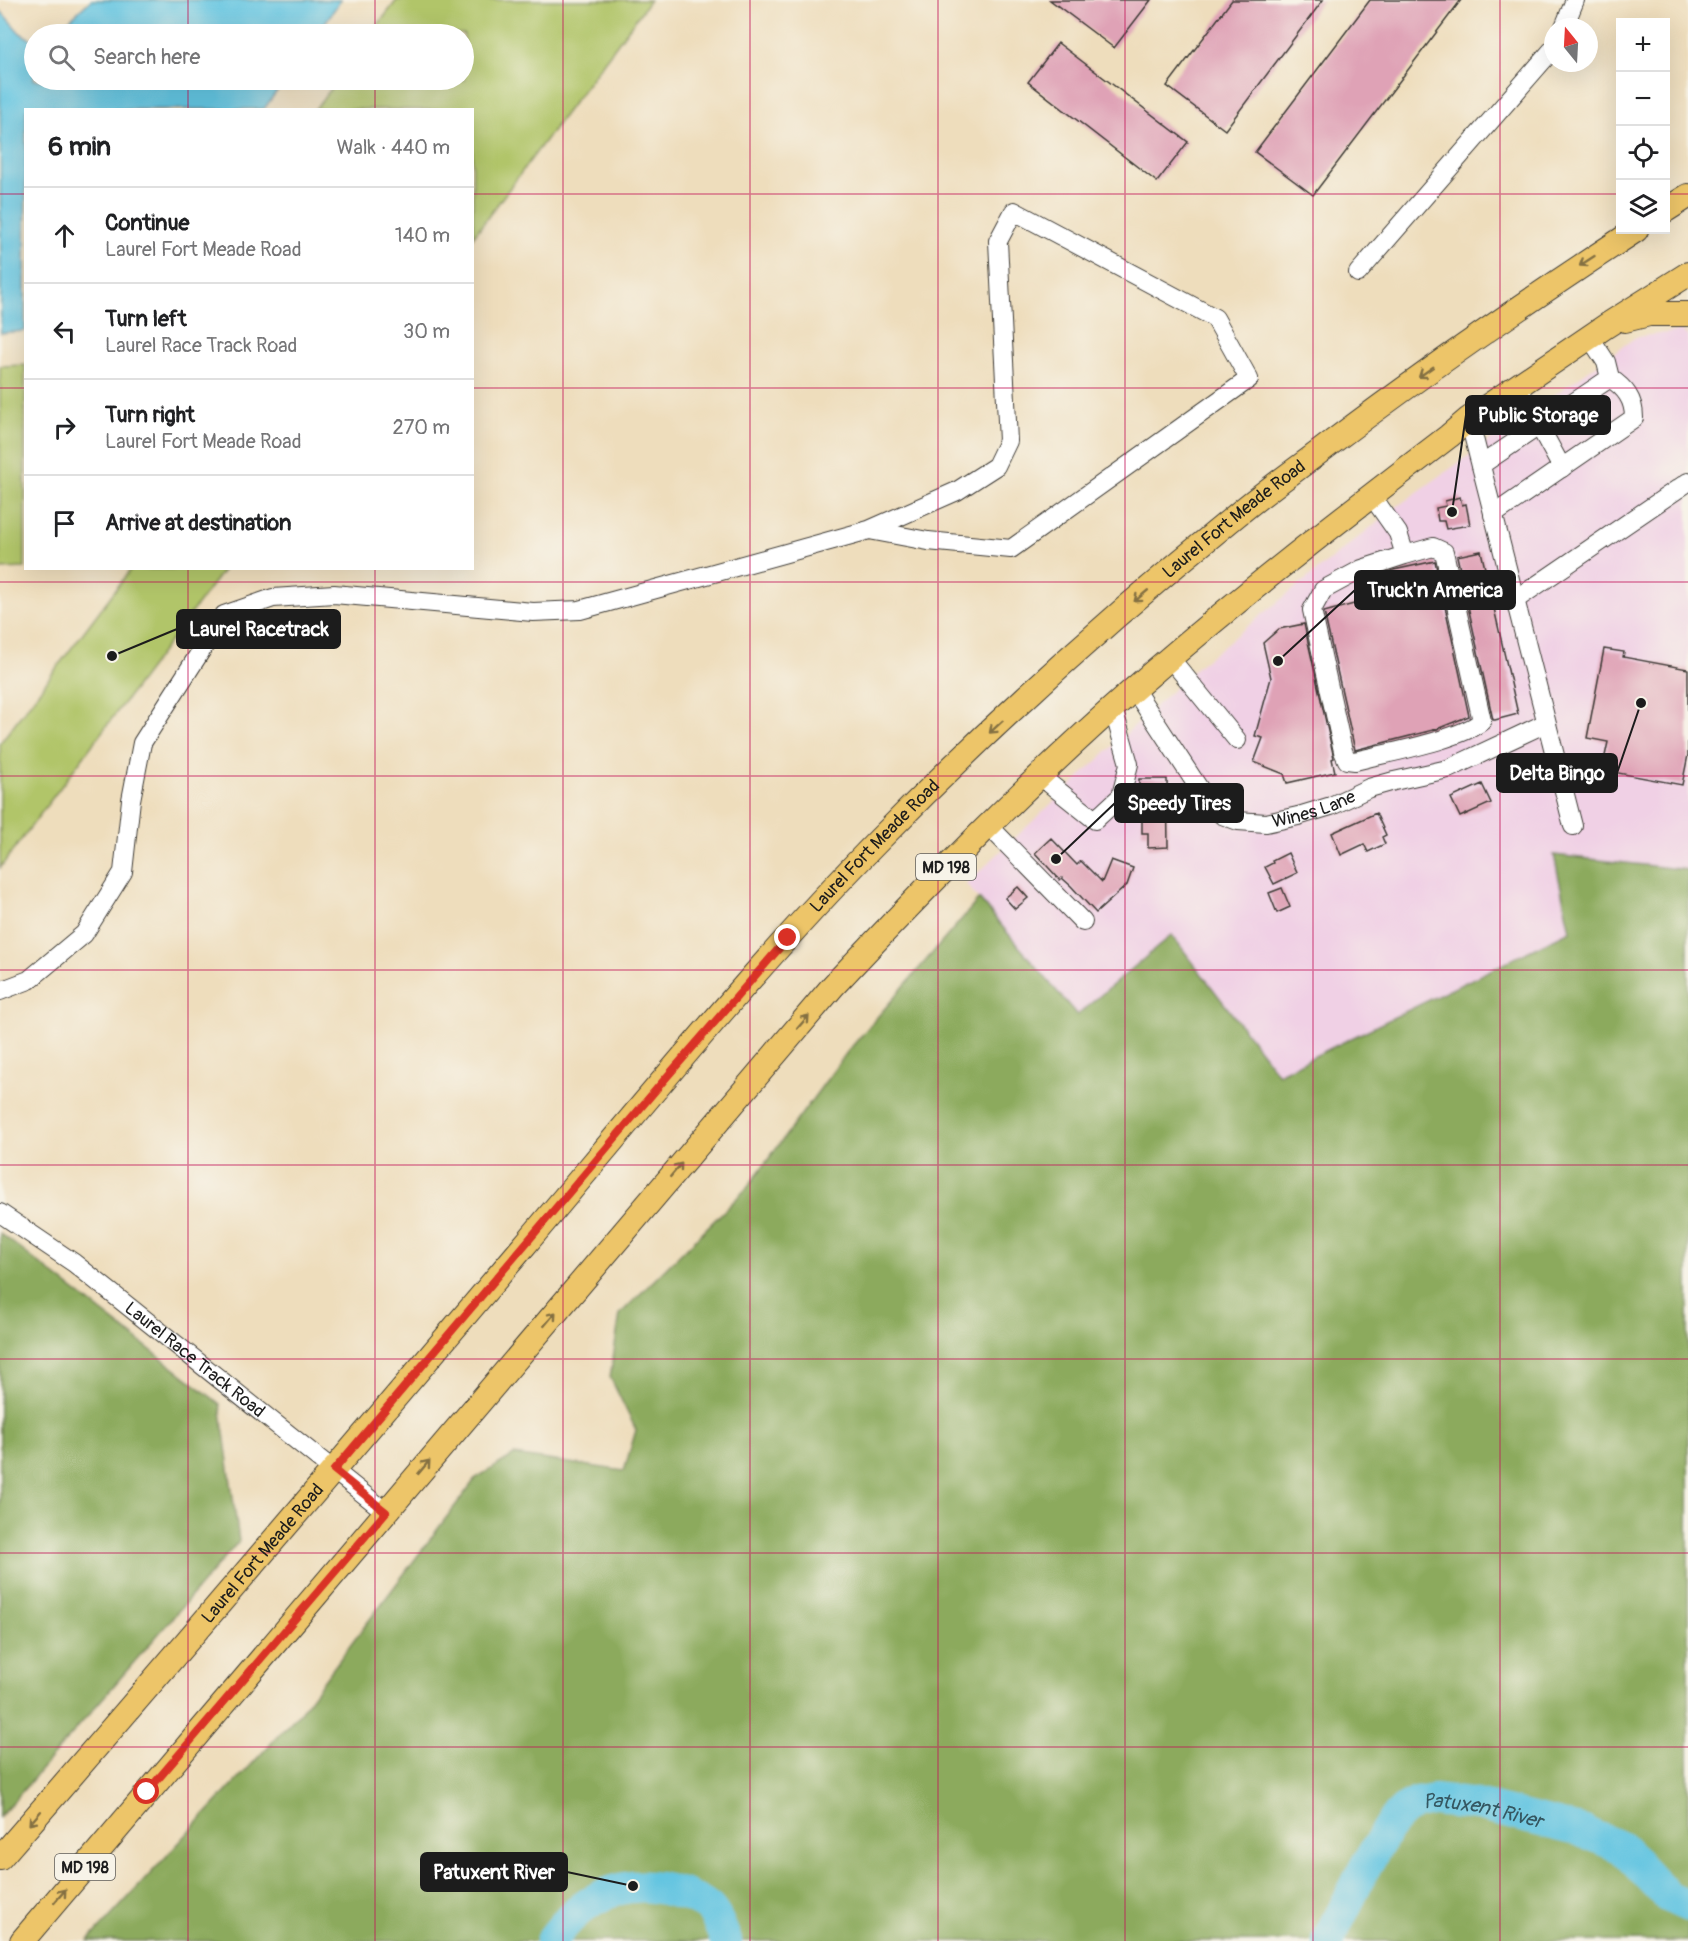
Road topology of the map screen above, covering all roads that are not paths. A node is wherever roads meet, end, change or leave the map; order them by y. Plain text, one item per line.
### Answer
1 (1575, 0) edge
2 (1568, 18) edge
3 (1544, 59) edge
4 (1688, 196) edge
5 (1670, 207) edge
6 (1630, 234) edge
7 (1358, 273) dead end
8 (1688, 274) edge
9 (1688, 314) edge
10 (1598, 331) junction
11 (1610, 378) junction
12 (1517, 385) junction
13 (1469, 418) junction
14 (1539, 426) junction
15 (1481, 465) junction
16 (1562, 468) junction
17 (1688, 482) edge
18 (1372, 496) junction
19 (1493, 515) junction
20 (869, 530) junction
21 (1405, 555) junction
22 (1515, 600) junction
23 (1170, 658) junction
24 (1134, 689) junction
25 (1113, 708) junction
26 (1546, 723) junction
27 (1236, 740) dead end
28 (1040, 776) junction
29 (988, 825) junction
30 (1573, 826) dead end
31 (1083, 922) dead end
32 (0, 991) edge
33 (0, 1213) edge
34 (334, 1470) junction
35 (386, 1512) junction
36 (0, 1858) edge
37 (22, 1941) edge

1 - 2 street
3 - 7 street
4 - 5 main road
6 -> 34 main road, Laurel Fort Meade Road
8 - 10 main road, MD 198
9 - 10 main road
10 - 11 street
10 - 12 main road, MD 198
11 - 14 street
11 - 16 street
12 - 13 main road, MD 198
12 - 14 street
13 - 15 street
13 - 18 main road, MD 198
14 - 15 street
14 - 16 street
15 - 19 street
16 - 19 street
17 - 22 street
18 - 21 street
18 - 23 main road, MD 198
19 - 22 street
20 - 20 street
20 - 32 street
21 - 21 street
22 - 26 street
23 - 24 main road, MD 198
23 - 27 street
24 - 25 main road, MD 198
24 - 26 street, Wines Lane
25 - 28 main road, MD 198
25 - 28 street
26 - 30 street
28 - 29 main road, MD 198
29 - 31 street
35 -> 29 main road, MD 198
33 - 34 street, Laurel Race Track Road
34 - 35 street, Laurel Race Track Road
34 -> 36 main road, Laurel Fort Meade Road
37 -> 35 main road, MD 198

